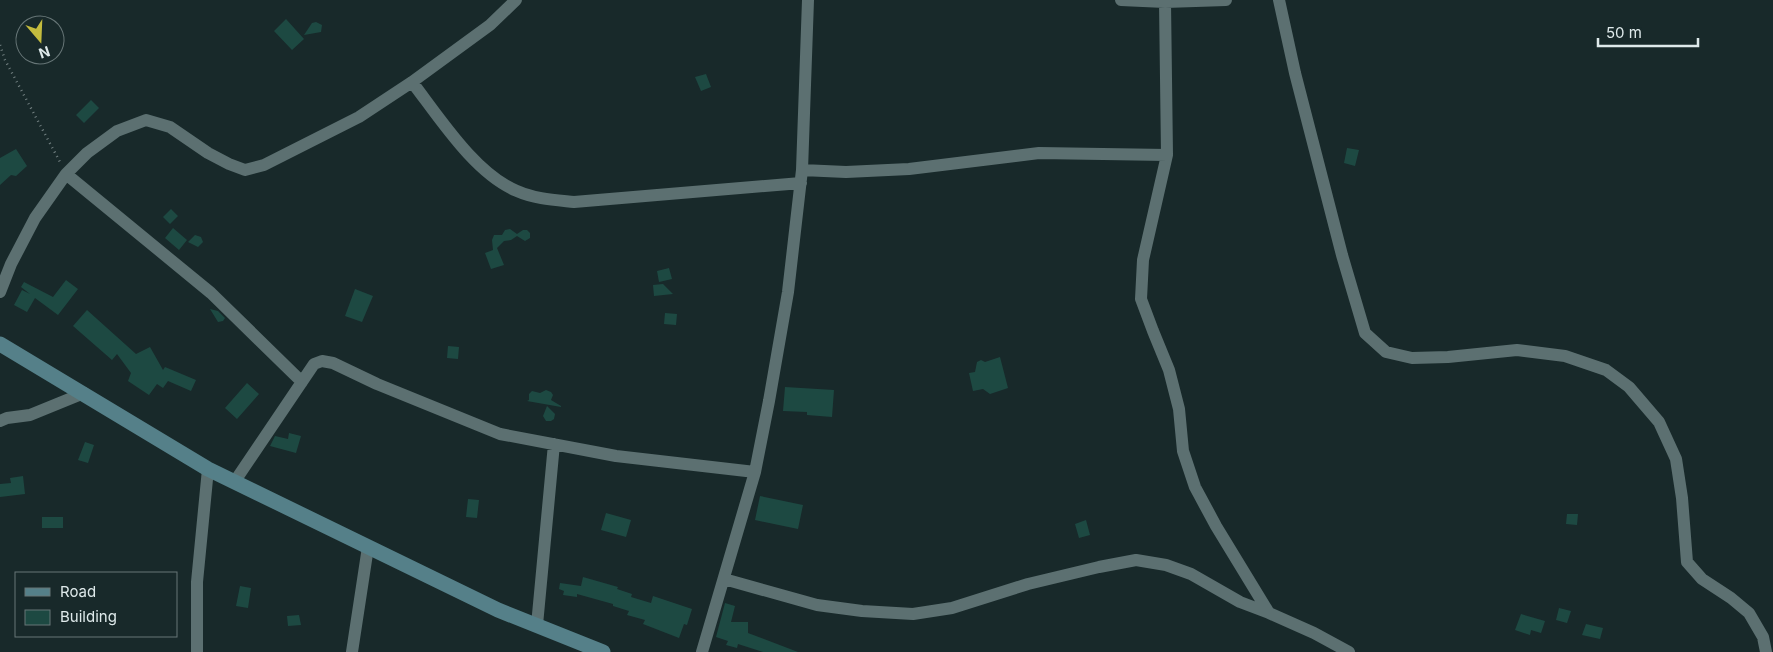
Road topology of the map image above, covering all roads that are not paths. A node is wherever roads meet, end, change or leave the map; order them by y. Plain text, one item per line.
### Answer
1 (516, 0) edge
2 (808, 0) edge
3 (1121, 0) edge
4 (1226, 0) edge
5 (1279, 0) edge
6 (1166, 2) junction
7 (412, 82) junction
8 (1167, 155) junction
9 (802, 170) junction
10 (66, 174) junction
11 (801, 183) junction
12 (0, 292) edge
13 (0, 344) edge
14 (302, 382) junction
15 (84, 393) junction
16 (0, 421) edge
17 (554, 444) junction
18 (208, 469) junction
19 (755, 472) junction
20 (235, 482) junction
21 (368, 547) junction
22 (724, 579) junction
23 (1269, 613) junction
24 (537, 625) junction
25 (197, 652) edge
26 (352, 652) edge
27 (603, 652) edge
28 (702, 652) edge
29 (1350, 652) edge
30 (1766, 652) edge

1 - 7 street
2 - 9 street
3 - 6 street
4 - 6 street
5 - 30 street
6 - 8 street
7 - 10 street
7 - 11 street
8 - 9 street
8 - 23 street
9 - 11 street
10 - 12 street
10 - 14 street
11 - 19 street
13 - 15 main road
14 - 17 street
14 - 20 street
15 - 16 street
15 - 18 main road
17 - 19 street
17 - 24 street
18 - 20 main road
18 - 25 street
19 - 22 street
20 - 21 main road
21 - 24 main road
21 - 26 street
22 - 23 street
22 - 28 street
23 - 29 street
24 - 27 main road

